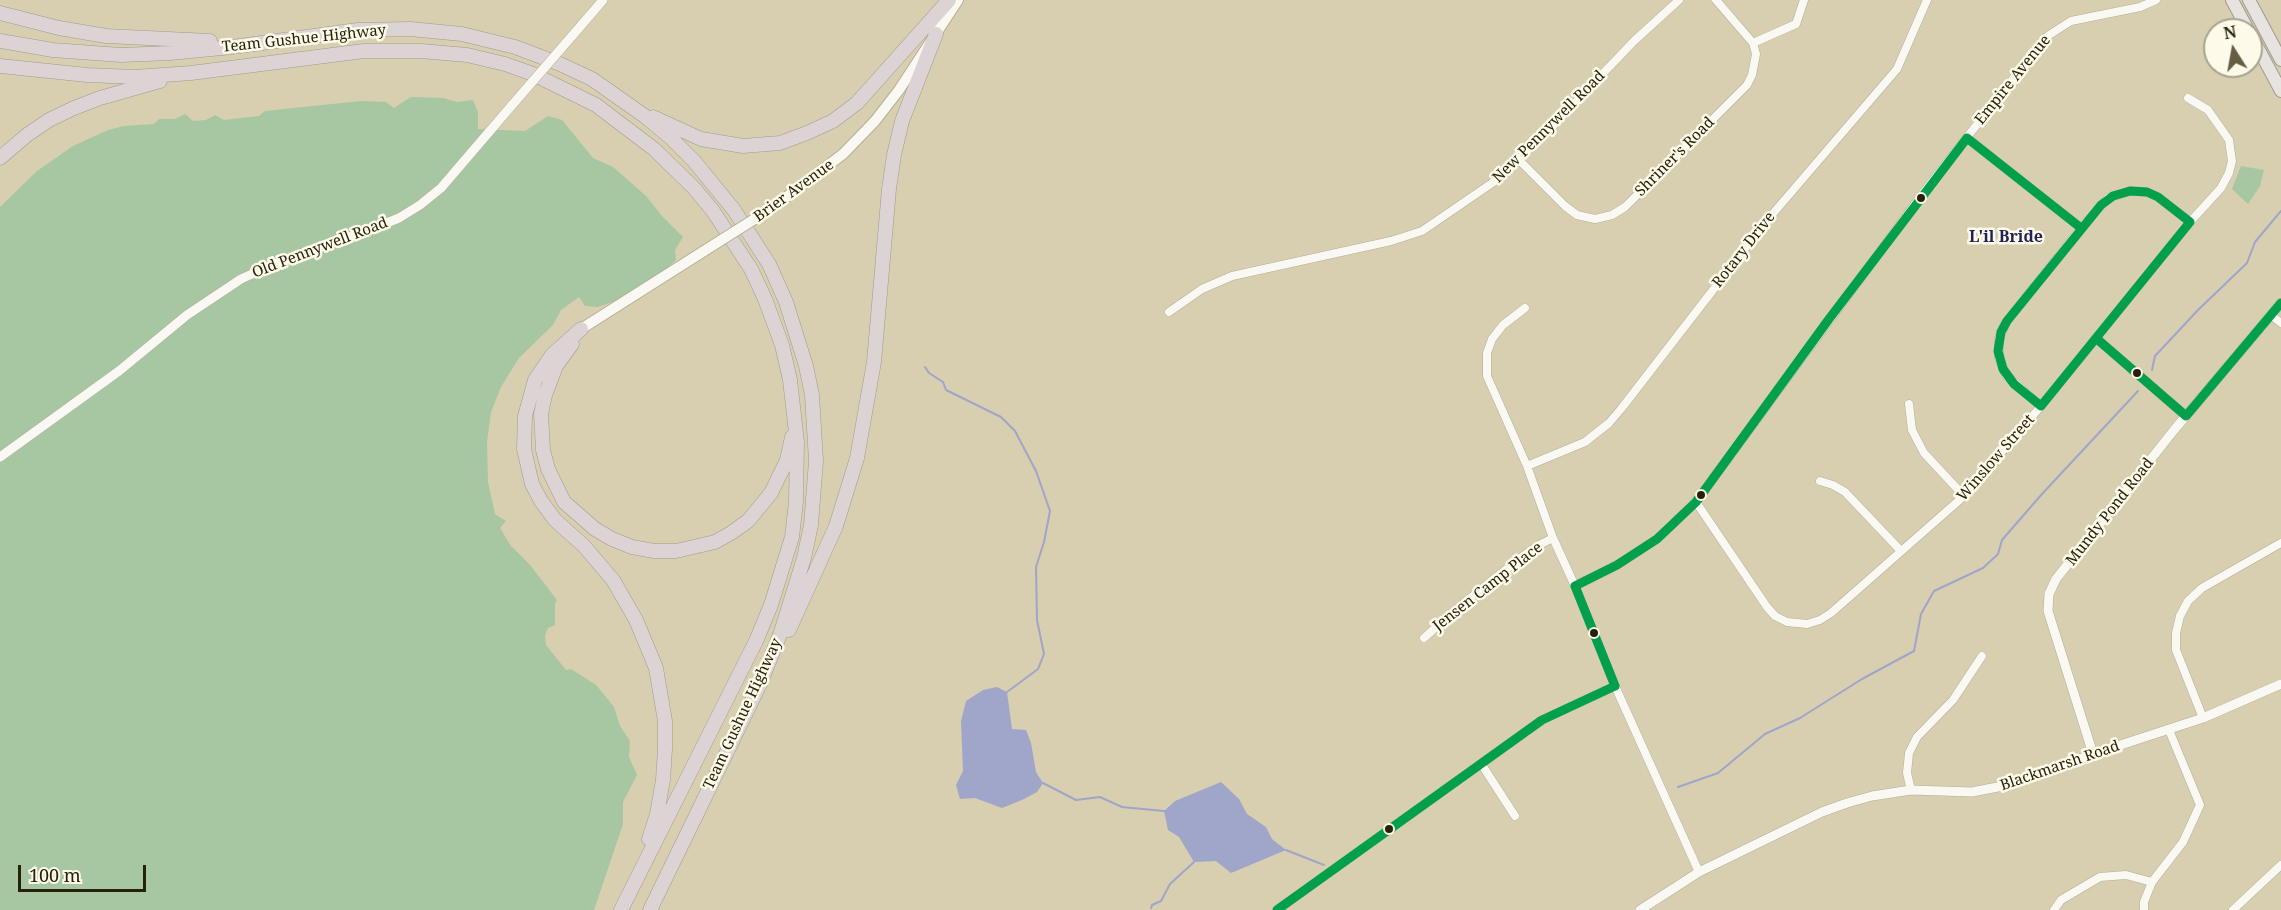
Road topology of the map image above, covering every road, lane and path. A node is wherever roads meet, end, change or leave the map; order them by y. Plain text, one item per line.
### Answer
1 (603, 0) edge
2 (949, 0) edge
3 (958, 0) edge
4 (1679, 0) edge
5 (1716, 0) edge
6 (1804, 0) edge
7 (1927, 0) edge
8 (2118, 0) edge
9 (2156, 0) edge
10 (2232, 0) edge
11 (2249, 0) edge
12 (2120, 11) junction
13 (0, 13) edge
14 (2242, 18) edge
15 (936, 34) junction
16 (0, 40) edge
17 (269, 41) junction
18 (1753, 43) junction
19 (2263, 57) edge
20 (2281, 60) edge
21 (0, 66) edge
22 (191, 73) junction
23 (2281, 91) edge
24 (619, 98) junction
25 (2188, 98) dead end
26 (1967, 138) junction
27 (0, 158) edge
28 (1519, 160) junction
29 (2190, 222) junction
30 (2081, 228) junction
31 (2281, 303) edge
32 (1525, 308) dead end
33 (1169, 312) dead end
34 (2271, 315) junction
35 (2281, 323) edge
36 (581, 330) junction
37 (2097, 339) junction
38 (1909, 404) dead end
39 (2041, 406) junction
40 (794, 413) junction
41 (2186, 416) junction
42 (0, 457) edge
43 (1527, 466) junction
44 (1820, 481) dead end
45 (1964, 496) junction
46 (1696, 502) junction
47 (1553, 538) junction
48 (2281, 543) edge
49 (1901, 551) junction
50 (1575, 586) junction
51 (1424, 638) dead end
52 (1982, 656) dead end
53 (760, 684) junction
54 (2281, 684) edge
55 (1615, 686) junction
56 (2203, 718) junction
57 (2169, 730) junction
58 (2093, 754) junction
59 (1482, 765) junction
60 (1911, 790) junction
61 (1515, 816) dead end
62 (2281, 865) edge
63 (1699, 872) junction
64 (638, 877) junction
65 (2152, 882) junction
66 (621, 910) edge
67 (650, 910) edge
68 (1277, 910) edge
69 (1640, 910) edge
70 (2054, 910) edge
71 (2144, 910) edge
72 (2233, 910) edge

1 - 42 street, Old Pennywell Road, bridge
2 - 24 highway
3 - 15 main road, Brier Avenue
4 - 28 street, New Pennywell Road
5 - 18 street
6 - 18 street
7 - 43 street, Rotary Drive
8 - 12 street
9 - 12 street, Empire Avenue
10 - 14 main road
11 - 20 main road
12 - 26 street, Empire Avenue
13 - 17 highway
15 - 36 main road, Brier Avenue, bridge
15 - 53 highway
16 - 17 highway, Team Gushue Highway
17 - 24 highway, Team Gushue Highway
18 - 28 street, Shriner's Road
19 - 23 main road
21 - 22 highway, Team Gushue Highway
22 - 27 highway
22 - 40 highway, Team Gushue Highway
24 - 53 highway, Team Gushue Highway
25 - 29 street, Winslow Street
26 - 30 street
26 - 46 street, Empire Avenue
28 - 33 street, New Pennywell Road
29 - 30 street
29 - 37 street, Winslow Street
30 - 39 street
31 - 34 street, Mundy Pond Road
32 - 43 street
34 - 35 street
34 - 41 street, Mundy Pond Road
36 - 40 highway
36 - 64 highway
37 - 39 street, Winslow Street
37 - 41 street
38 - 45 street
39 - 45 street, Winslow Street
40 - 64 highway, Team Gushue Highway
41 - 58 street, Mundy Pond Road
43 - 47 street
44 - 49 street
45 - 49 street, Winslow Street
46 - 49 street, Winslow Street
46 - 50 street, Empire Avenue
47 - 50 street
47 - 51 street, Jensen Camp Place
48 - 56 street
50 - 55 street
52 - 60 street
53 - 67 highway, Team Gushue Highway
54 - 56 street, Blackmarsh Road
55 - 59 street
55 - 63 street
56 - 57 street, Blackmarsh Road
57 - 58 street, Blackmarsh Road
57 - 65 street
58 - 60 street, Blackmarsh Road
59 - 61 street
59 - 68 street
60 - 63 street, Blackmarsh Road
62 - 72 street
63 - 69 street, Blackmarsh Road
64 - 66 highway, Team Gushue Highway
65 - 70 street
65 - 71 street

